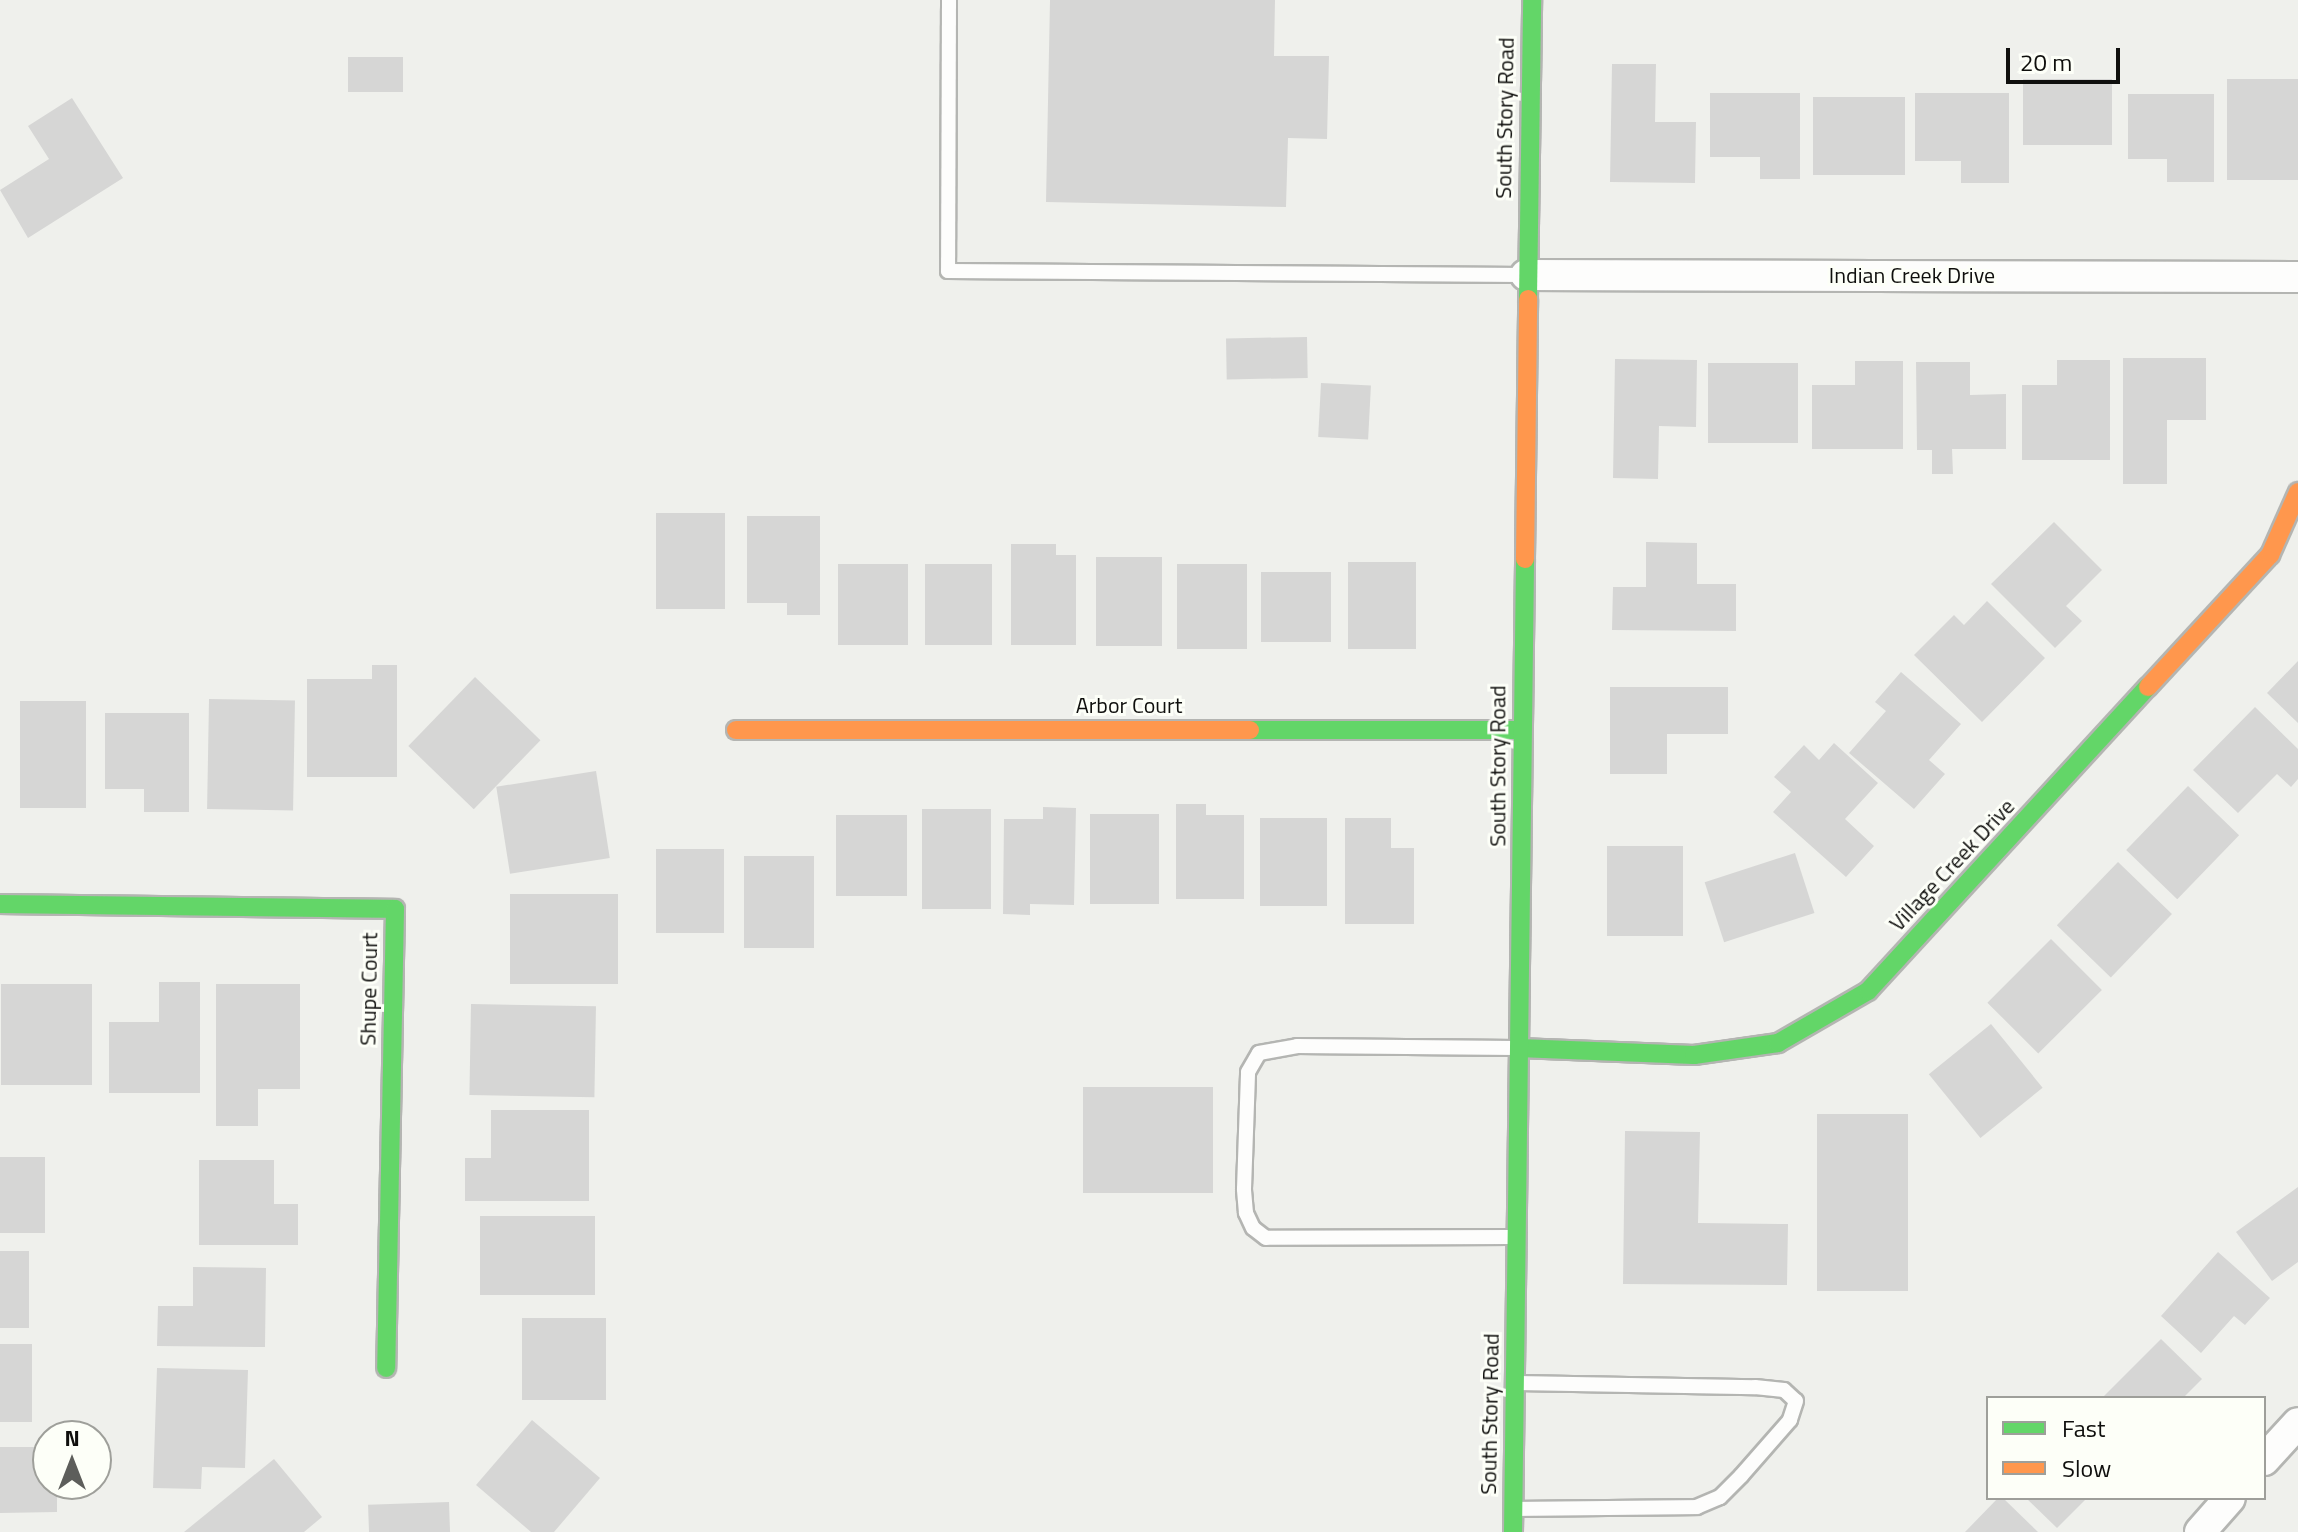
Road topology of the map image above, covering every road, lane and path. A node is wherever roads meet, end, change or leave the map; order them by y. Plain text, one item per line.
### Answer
1 (949, 0) edge
2 (1532, 0) edge
3 (1526, 275) junction
4 (2298, 277) edge
5 (2298, 492) edge
6 (736, 730) dead end
7 (1522, 730) junction
8 (0, 904) edge
9 (1519, 1048) junction
10 (1517, 1236) junction
11 (386, 1368) dead end
12 (1515, 1383) junction
13 (2298, 1423) edge
14 (2266, 1458) edge
15 (2228, 1500) edge
16 (1513, 1509) junction
17 (1513, 1532) edge
18 (2200, 1532) edge

1 - 3 lane
2 - 3 street, South Story Road
3 - 4 street, Indian Creek Drive
3 - 7 street, South Story Road
5 - 9 street, Village Creek Drive
6 - 7 street, Arbor Court
7 - 9 street, South Story Road
8 - 11 street, Shupe Court
9 - 10 street, South Story Road
9 - 10 lane
10 - 12 street, South Story Road
12 - 16 street, South Story Road
12 - 16 lane
13 - 14 street
15 - 18 street
16 - 17 street, South Story Road

